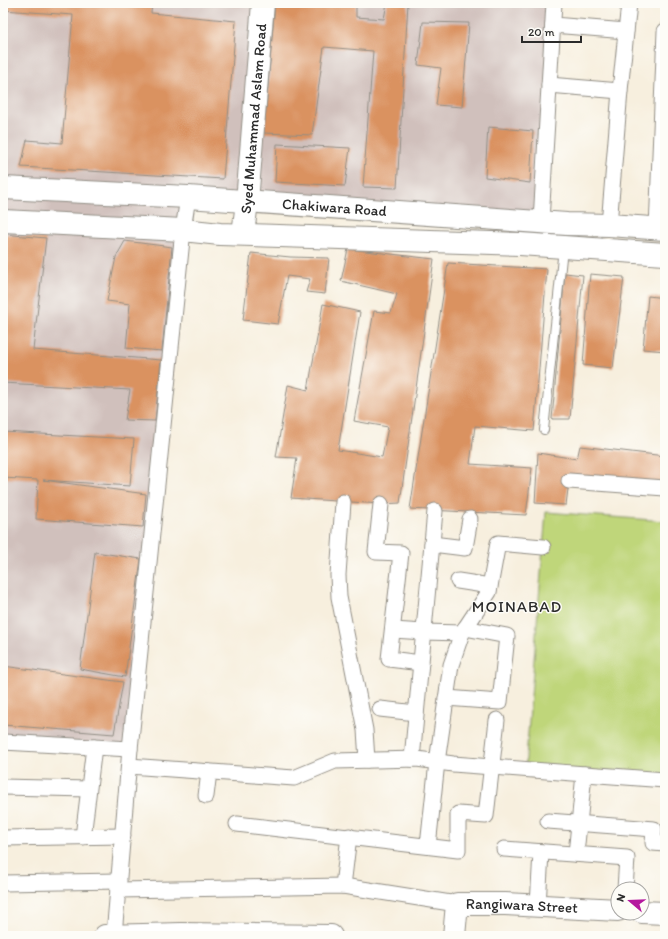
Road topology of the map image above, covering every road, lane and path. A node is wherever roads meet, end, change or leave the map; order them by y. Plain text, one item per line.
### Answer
1 (263, 3) edge
2 (554, 3) edge
3 (629, 3) edge
4 (553, 25) junction
5 (626, 31) junction
6 (665, 31) edge
7 (549, 85) junction
8 (620, 91) junction
9 (3, 188) edge
10 (188, 197) junction
11 (247, 202) junction
12 (3, 221) edge
13 (541, 221) junction
14 (609, 225) junction
15 (661, 229) edge
16 (183, 230) junction
17 (243, 234) junction
18 (563, 247) junction
19 (665, 254) edge
20 (544, 430) dead end
21 (569, 481) dead end
22 (665, 488) edge
23 (343, 502) dead end
24 (382, 504) dead end
25 (436, 511) dead end
26 (470, 518) dead end
27 (432, 544) junction
28 (544, 548) dead end
29 (458, 582) dead end
30 (490, 586) junction
31 (393, 630) junction
32 (463, 631) junction
33 (424, 632) junction
34 (421, 663) junction
35 (446, 698) junction
36 (380, 709) dead end
37 (416, 713) junction
38 (496, 720) dead end
39 (3, 742) edge
40 (94, 747) junction
41 (130, 749) junction
42 (412, 759) junction
43 (367, 760) junction
44 (437, 762) junction
45 (129, 766) junction
46 (491, 767) junction
47 (208, 772) junction
48 (584, 774) junction
49 (665, 780) edge
50 (3, 787) edge
51 (88, 790) junction
52 (206, 796) dead end
53 (548, 821) dead end
54 (579, 823) junction
55 (237, 824) dead end
56 (123, 836) junction
57 (349, 836) junction
58 (83, 837) junction
59 (3, 838) edge
60 (665, 844) edge
61 (428, 846) junction
62 (504, 849) dead end
63 (541, 852) junction
64 (576, 854) junction
65 (626, 881) edge
66 (3, 883) edge
67 (118, 885) junction
68 (343, 886) junction
69 (458, 904) junction
70 (538, 906) junction
71 (610, 910) edge
72 (650, 912) edge
73 (665, 913) edge
74 (110, 936) edge
75 (331, 936) edge
76 (454, 936) edge

1 - 11 main road, Syed Muhammad Aslam Road
2 - 4 street
3 - 5 street
4 - 5 street
4 - 7 street
5 - 8 street
6 - 15 street
7 - 8 street
7 - 13 street
8 - 14 street
9 - 10 main road, Chakiwara Road
10 - 11 main road, Chakiwara Road
10 - 16 street
11 - 13 main road, Chakiwara Road
11 - 17 main road, Syed Muhammad Aslam Road
12 - 16 main road, Chakiwara Road
13 - 14 main road, Chakiwara Road
14 - 15 main road, Chakiwara Road
16 - 17 main road, Chakiwara Road
16 - 41 street
17 - 18 main road, Chakiwara Road
18 - 19 main road, Chakiwara Road
18 - 20 lane
21 - 22 street
23 - 43 street
24 - 31 street
25 - 27 street
26 - 27 street
27 - 33 street
28 - 30 street
29 - 30 street
30 - 32 street
31 - 33 street
31 - 34 street
32 - 33 street
32 - 35 street
32 - 35 street
33 - 34 street
34 - 37 street
35 - 44 street
36 - 37 street
37 - 42 street
38 - 46 street
39 - 40 street
40 - 41 street
40 - 51 street
41 - 45 street
42 - 43 street
42 - 44 street
43 - 47 street
44 - 46 street
44 - 61 street
45 - 47 street
45 - 56 street
46 - 48 street
46 - 61 street
47 - 52 street
48 - 49 street
48 - 54 street
50 - 51 street
51 - 58 street
53 - 54 street
54 - 60 street
54 - 64 street
55 - 57 street
56 - 58 street
56 - 67 street
57 - 61 street
57 - 68 street
58 - 59 street
62 - 63 street
63 - 64 street
63 - 70 street
64 - 65 street
66 - 67 street
67 - 68 street
67 - 74 street
68 - 69 street
69 - 70 main road, Rangiwara Street
69 - 76 main road, Rangiwara Street
70 - 71 main road, Rangiwara Street
72 - 73 main road
74 - 75 main road

